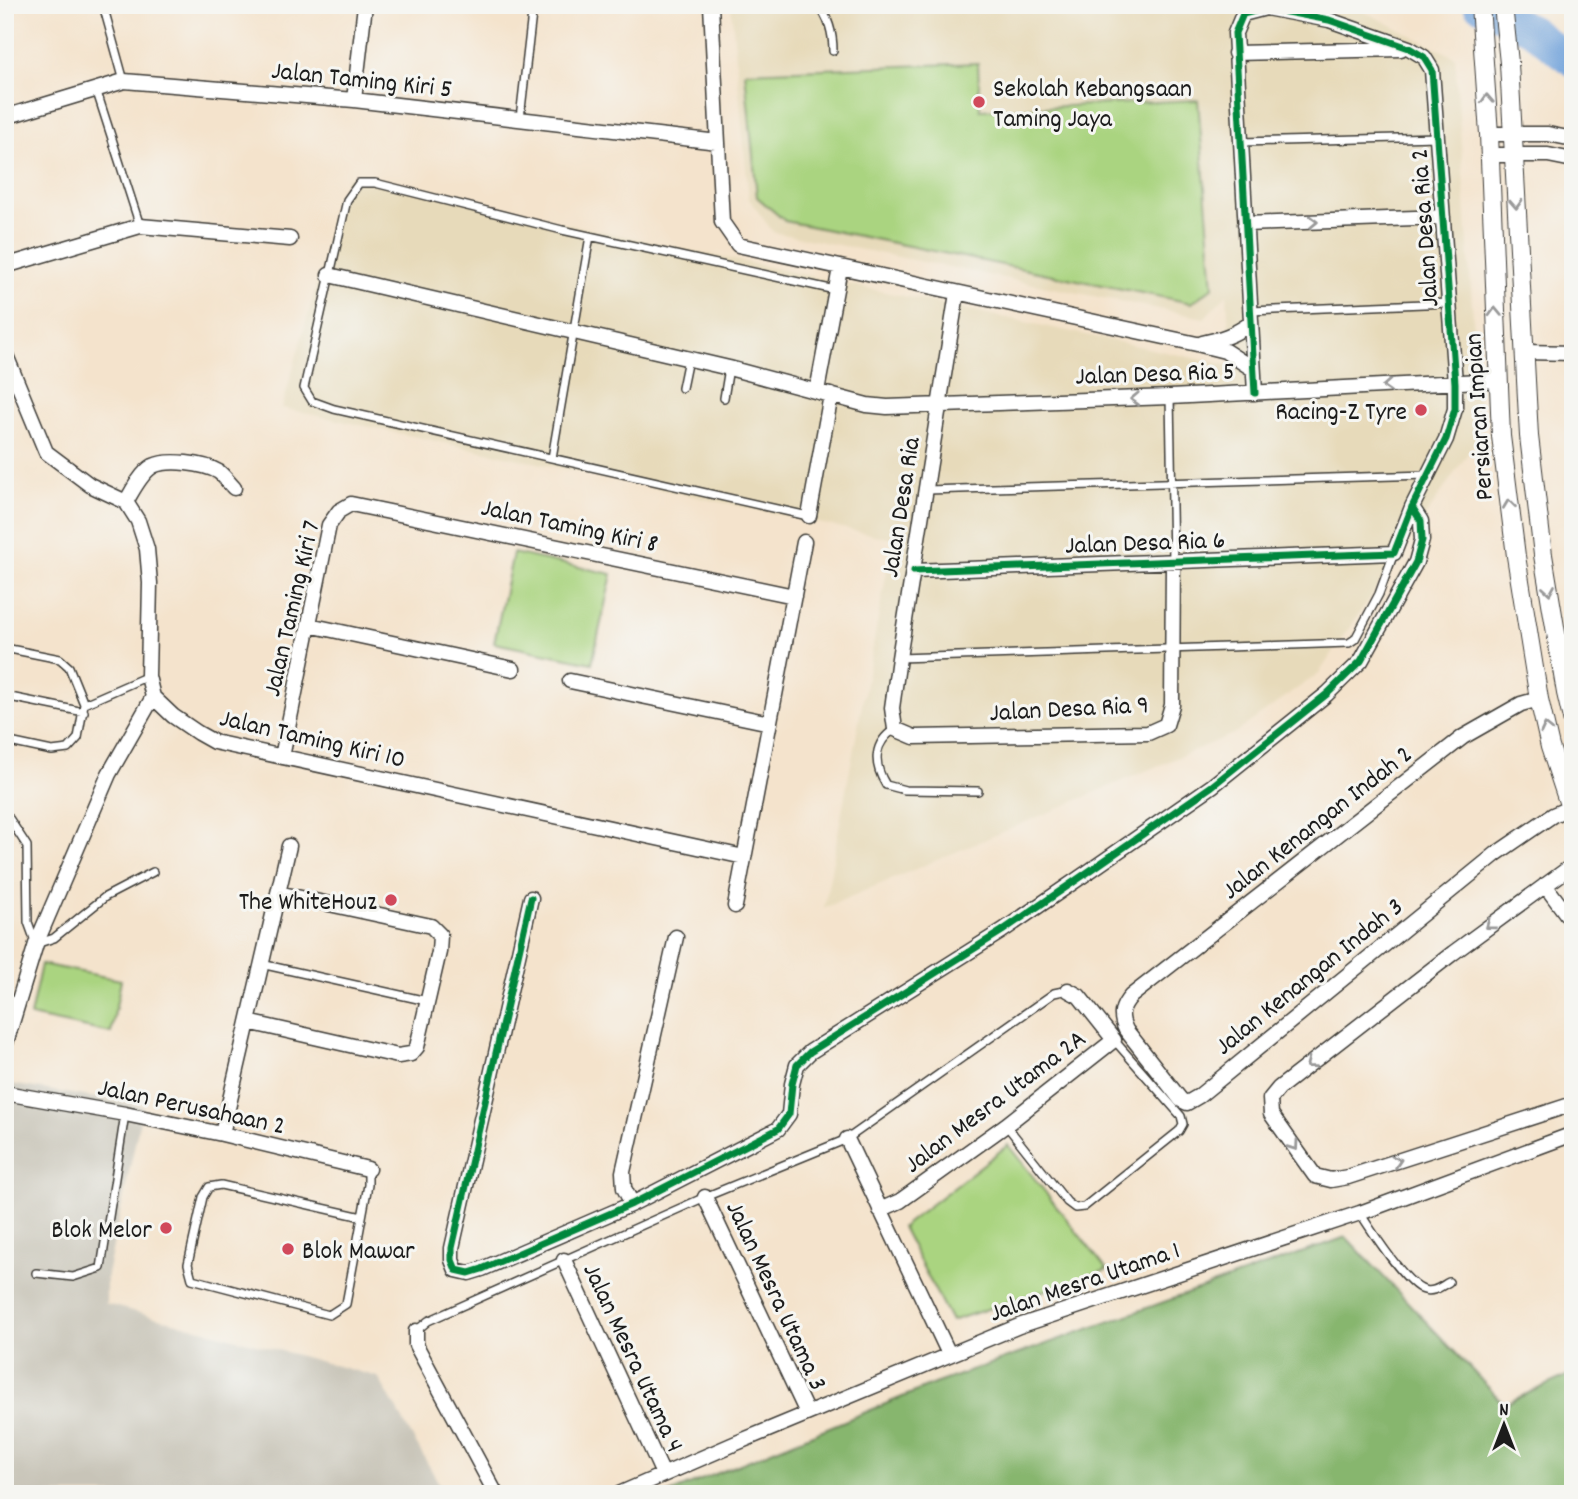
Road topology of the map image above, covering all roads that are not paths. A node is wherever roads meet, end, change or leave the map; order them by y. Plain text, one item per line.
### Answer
1 (103, 5) edge
2 (365, 5) edge
3 (533, 5) edge
4 (711, 5) edge
5 (818, 5) edge
6 (1480, 5) edge
7 (1503, 5) edge
8 (1409, 48) junction
9 (833, 51) dead end
10 (1235, 53) junction
11 (124, 81) junction
12 (96, 89) junction
13 (354, 100) junction
14 (5, 117) edge
15 (520, 118) junction
16 (1513, 133) junction
17 (1489, 134) junction
18 (1438, 137) junction
19 (1573, 139) edge
20 (718, 142) junction
21 (1240, 142) junction
22 (1514, 154) junction
23 (1490, 155) junction
24 (1573, 160) edge
25 (1443, 217) junction
26 (1245, 224) junction
27 (140, 226) junction
28 (590, 236) junction
29 (290, 239) dead end
30 (5, 266) edge
31 (840, 268) junction
32 (330, 275) junction
33 (836, 290) junction
34 (957, 293) junction
35 (1450, 303) junction
36 (1250, 317) junction
37 (1523, 325) junction
38 (572, 331) junction
39 (1197, 344) junction
40 (1524, 352) junction
41 (5, 353) edge
42 (1573, 353) edge
43 (688, 358) junction
44 (729, 368) junction
45 (1253, 369) junction
46 (1499, 380) junction
47 (1455, 383) junction
48 (682, 388) dead end
49 (824, 393) junction
50 (1255, 393) junction
51 (1170, 397) junction
52 (724, 398) dead end
53 (940, 405) junction
54 (1529, 436) junction
55 (552, 458) junction
56 (1428, 475) junction
57 (1171, 482) junction
58 (234, 488) dead end
59 (927, 490) junction
60 (126, 502) junction
61 (1412, 507) junction
62 (339, 512) joint
63 (809, 516) joint
64 (804, 542) dead end
65 (1394, 553) junction
66 (1173, 561) junction
67 (914, 571) junction
68 (794, 596) junction
69 (309, 625) junction
70 (5, 648) edge
71 (1172, 649) junction
72 (900, 658) junction
73 (513, 668) dead end
74 (148, 677) junction
75 (570, 681) dead end
76 (5, 696) edge
77 (153, 697) junction
78 (1539, 699) junction
79 (84, 708) junction
80 (770, 723) junction
81 (1573, 723) edge
82 (895, 729) junction
83 (5, 741) edge
84 (282, 757) junction
85 (978, 791) dead end
86 (5, 812) edge
87 (1571, 813) edge
88 (289, 846) dead end
89 (744, 857) junction
90 (1573, 865) edge
91 (153, 872) dead end
92 (1545, 885) junction
93 (278, 894) junction
94 (531, 898) dead end
95 (735, 906) dead end
96 (1573, 923) edge
97 (676, 937) dead end
98 (36, 944) junction
99 (261, 964) junction
100 (1068, 990) joint
101 (1131, 996) joint
102 (427, 1001) junction
103 (248, 1021) junction
104 (1114, 1040) junction
105 (5, 1046) edge
106 (5, 1093) edge
107 (1573, 1104) edge
108 (125, 1114) junction
109 (1006, 1125) junction
110 (222, 1134) junction
111 (1573, 1134) edge
112 (847, 1139) junction
113 (368, 1169) joint
114 (705, 1197) junction
115 (632, 1203) junction
116 (880, 1210) junction
117 (1360, 1213) junction
118 (362, 1217) junction
119 (564, 1260) junction
120 (36, 1273) dead end
121 (1450, 1282) dead end
122 (416, 1331) joint
123 (949, 1354) junction
124 (807, 1413) junction
125 (663, 1475) junction
126 (496, 1494) edge
127 (619, 1494) edge

1 - 11 lane
2 - 13 street
3 - 15 lane
4 - 20 street
5 - 9 lane
17 -> 6 street, Persiaran Impian
7 - 16 street, Persiaran Impian
8 - 10 street
8 - 10 street
8 - 18 street, Jalan Desa Ria 2
10 - 21 street
11 - 12 street, Jalan Taming Kiri 5
11 - 13 street, Jalan Taming Kiri 5
12 - 14 street, Jalan Taming Kiri 5
12 - 27 lane
13 - 15 street, Jalan Taming Kiri 5
15 - 20 street, Jalan Taming Kiri 5
16 - 17 street
16 - 19 street
16 - 22 street, Persiaran Impian
17 - 23 street, Persiaran Impian
18 - 21 lane
18 - 25 street, Jalan Desa Ria 2
20 - 31 street
21 - 26 street
22 - 23 street
22 - 24 street
22 -> 37 street, Persiaran Impian
46 -> 23 street, Persiaran Impian
26 -> 25 street
25 - 35 street, Jalan Desa Ria 2
26 - 36 street
27 - 29 street
27 - 30 street
28 - 32 lane
28 - 33 lane
28 - 38 lane
31 - 33 street
31 - 34 street
32 - 38 street, Jalan Desa Ria 5
32 - 55 lane
33 - 49 street
34 - 39 street
34 - 53 street, Jalan Desa Ria
35 - 36 lane
35 - 47 street, Jalan Desa Ria 2
36 - 39 street
36 - 45 street
37 - 40 street, Persiaran Impian
37 - 46 street
38 - 43 street, Jalan Desa Ria 5
38 - 55 lane
39 - 45 street
40 - 42 street
40 - 54 street, Persiaran Impian
41 - 60 street
43 - 44 street, Jalan Desa Ria 5
43 - 48 lane
44 - 49 street, Jalan Desa Ria 5
44 - 52 lane
45 - 50 street
46 - 47 street, Jalan Desa Ria 5
46 - 54 street
78 -> 46 street, Persiaran Impian
47 -> 50 street, Jalan Desa Ria 5
47 - 56 street, Jalan Desa Ria 2
49 - 53 street, Jalan Desa Ria 5
49 - 63 street
50 - 51 street, Jalan Desa Ria 5
51 -> 53 street, Jalan Desa Ria 5
51 - 57 lane
53 - 59 street, Jalan Desa Ria
54 -> 81 street, Persiaran Impian
55 - 63 lane
56 - 57 lane
56 - 61 street, Jalan Desa Ria 2
57 - 59 lane
57 - 66 lane
58 - 60 street
59 - 67 street, Jalan Desa Ria
60 - 74 street
61 - 65 street, Jalan Desa Ria 2
61 - 115 street
62 - 68 street, Jalan Taming Kiri 8
62 - 69 street, Jalan Taming Kiri 7
64 - 68 street
65 - 66 street, Jalan Desa Ria 6
65 - 71 lane
66 - 67 street, Jalan Desa Ria 6
66 - 71 street, Jalan Desa Ria 9
67 - 72 street, Jalan Desa Ria
68 - 80 street
69 - 73 street
69 - 84 street, Jalan Taming Kiri 7
70 - 79 lane
71 - 72 lane
71 - 82 street, Jalan Desa Ria 9
72 - 82 street, Jalan Desa Ria
74 - 77 street
74 - 79 lane
75 - 80 street
76 - 79 lane
77 - 84 street, Jalan Taming Kiri 10
77 - 98 street
87 -> 78 street, Persiaran Impian
78 - 101 street, Jalan Kenangan Indah 2
79 - 83 lane
80 - 89 street
82 - 85 lane
84 - 89 street, Jalan Taming Kiri 10
86 - 98 lane
87 - 101 street, Jalan Kenangan Indah 3
88 - 93 street
89 - 95 street
90 - 92 street
91 - 98 lane
92 - 96 street
92 -> 107 street
93 - 99 street
93 - 102 street
94 - 115 street
97 - 115 street
98 - 105 street
99 - 102 lane
99 - 103 street
100 - 104 street, Jalan Mesra Utama 2A
100 - 112 lane
102 - 103 street
103 - 110 street
104 - 109 street, Jalan Mesra Utama 2A
104 - 109 lane
106 - 108 street, Jalan Perusahaan 2
108 - 110 street, Jalan Perusahaan 2
108 - 120 lane
109 - 116 street, Jalan Mesra Utama 2A
110 - 113 street, Jalan Perusahaan 2
111 - 117 street, Jalan Mesra Utama 1
112 - 114 lane
112 - 116 street
113 - 118 lane
114 - 119 lane
114 - 124 street, Jalan Mesra Utama 3
116 - 123 street
117 - 121 lane
117 - 123 street, Jalan Mesra Utama 1
118 - 118 lane
119 - 122 lane
119 - 125 street, Jalan Mesra Utama 4
122 - 126 street
123 - 124 street, Jalan Mesra Utama 1
124 - 125 street, Jalan Mesra Utama 1
125 - 127 street, Jalan Mesra Utama 1

